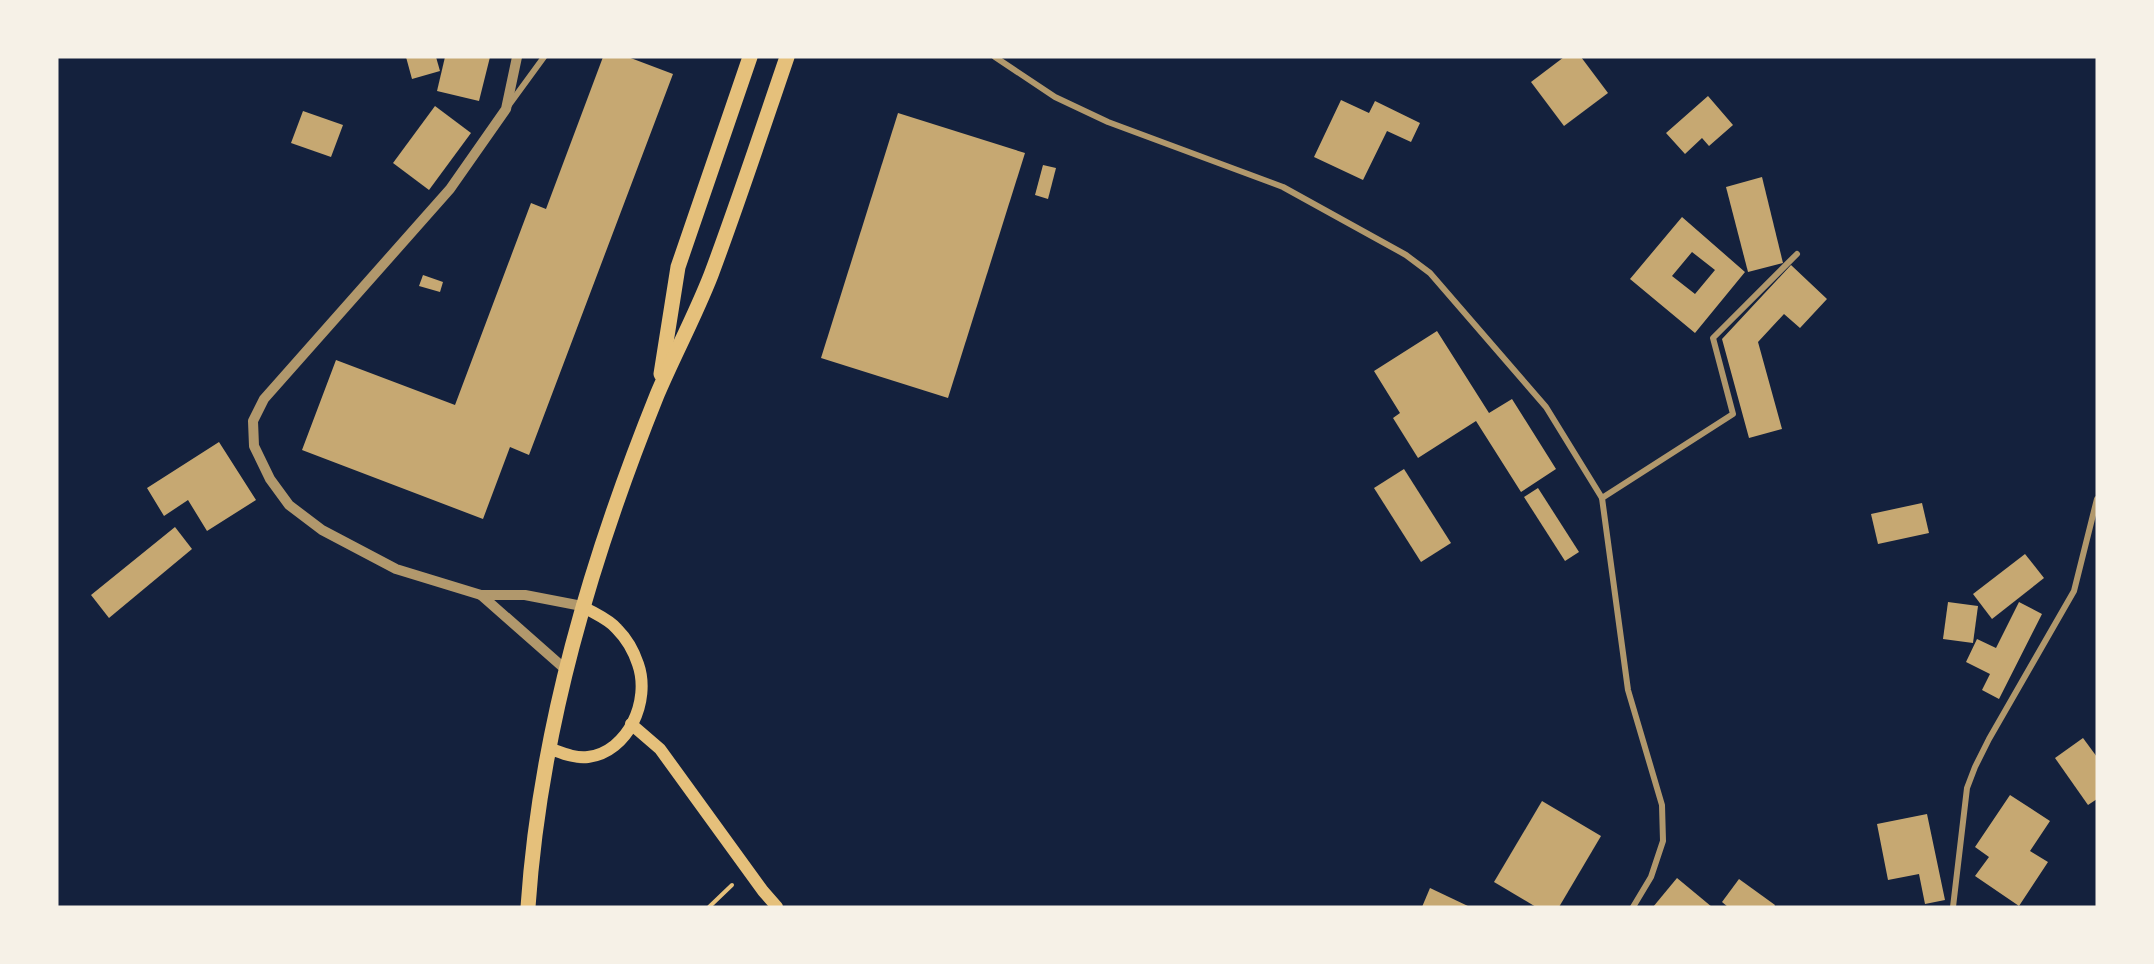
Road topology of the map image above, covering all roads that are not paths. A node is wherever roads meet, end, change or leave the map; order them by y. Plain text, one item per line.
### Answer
1 (517, 57) edge
2 (544, 57) edge
3 (750, 57) edge
4 (787, 57) edge
5 (995, 57) edge
6 (506, 109) junction
7 (1797, 254) dead end
8 (658, 394) junction
9 (1602, 498) junction
10 (2097, 499) edge
11 (481, 595) junction
12 (582, 606) junction
13 (565, 669) junction
14 (631, 724) junction
15 (548, 748) junction
16 (528, 907) edge
17 (777, 907) edge
18 (1633, 907) edge
19 (1953, 907) edge

1 - 6 street
2 - 6 street
3 - 8 main road
4 - 8 main road
5 - 9 street
6 - 11 street
7 - 9 street
8 - 12 main road
9 - 18 street
10 - 19 street
11 - 12 street
11 - 13 street
12 - 13 main road
12 - 14 main road
13 - 15 main road
14 - 15 main road
14 - 17 main road
15 - 16 main road

